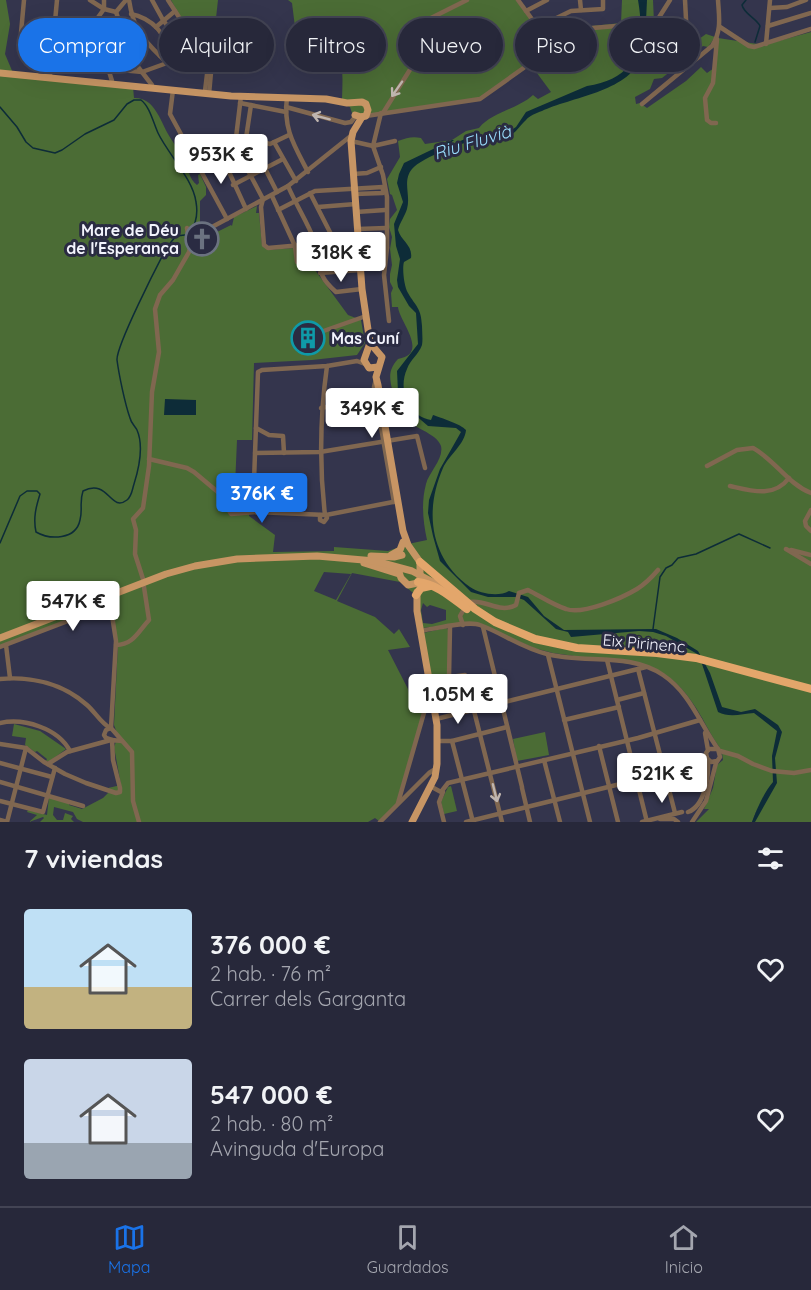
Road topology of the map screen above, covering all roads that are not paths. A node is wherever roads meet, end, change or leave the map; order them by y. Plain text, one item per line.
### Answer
1 (24, 0) edge
2 (57, 0) edge
3 (90, 0) edge
4 (104, 0) edge
5 (127, 0) edge
6 (152, 0) edge
7 (168, 0) edge
8 (467, 0) edge
9 (518, 0) edge
10 (547, 0) edge
11 (580, 0) edge
12 (603, 0) edge
13 (670, 0) edge
14 (685, 0) edge
15 (718, 0) edge
16 (770, 0) edge
17 (806, 0) edge
18 (770, 8) junction
19 (104, 9) junction
20 (583, 10) junction
21 (175, 11) junction
22 (526, 11) junction
23 (116, 12) junction
24 (131, 14) junction
25 (811, 14) edge
26 (22, 18) edge
27 (55, 18) edge
28 (99, 18) edge
29 (118, 18) edge
30 (132, 18) edge
31 (163, 18) edge
32 (166, 18) edge
33 (179, 18) edge
34 (531, 18) edge
35 (556, 18) edge
36 (686, 18) edge
37 (159, 24) edge
38 (768, 26) junction
39 (156, 27) junction
40 (720, 27) junction
41 (597, 28) edge
42 (811, 29) edge
43 (159, 31) edge
44 (718, 37) junction
45 (147, 42) edge
46 (766, 44) junction
47 (159, 55) edge
48 (48, 72) edge
49 (110, 72) edge
50 (142, 72) edge
51 (209, 72) edge
52 (518, 72) edge
53 (0, 73) edge
54 (47, 75) junction
55 (112, 81) junction
56 (152, 85) junction
57 (173, 90) junction
58 (208, 92) junction
59 (287, 97) junction
60 (241, 100) junction
61 (642, 104) dead end
62 (250, 105) junction
63 (286, 109) junction
64 (358, 111) junction
65 (382, 113) junction
66 (716, 123) dead end
67 (289, 135) junction
68 (351, 138) junction
69 (248, 139) junction
70 (395, 141) dead end
71 (274, 142) junction
72 (235, 143) junction
73 (372, 146) junction
74 (219, 150) junction
75 (283, 159) junction
76 (196, 162) junction
77 (381, 167) junction
78 (266, 169) junction
79 (308, 172) junction
80 (353, 174) junction
81 (250, 176) junction
82 (296, 181) junction
83 (233, 185) junction
84 (288, 186) junction
85 (384, 186) junction
86 (355, 191) junction
87 (277, 192) junction
88 (310, 193) junction
89 (272, 196) junction
90 (263, 200) junction
91 (295, 201) junction
92 (318, 207) junction
93 (356, 208) junction
94 (246, 209) junction
95 (278, 210) junction
96 (385, 210) dead end
97 (227, 219) junction
98 (386, 228) junction
99 (358, 229) junction
100 (187, 232) dead end
101 (358, 240) junction
102 (335, 242) junction
103 (316, 243) junction
104 (295, 246) junction
105 (387, 248) junction
106 (189, 252) junction
107 (359, 253) junction
108 (318, 259) junction
109 (297, 262) dead end
110 (384, 265) junction
111 (360, 268) junction
112 (320, 273) junction
113 (362, 289) junction
114 (366, 316) junction
115 (388, 321) dead end
116 (311, 334) dead end
117 (366, 357) junction
118 (327, 366) junction
119 (375, 368) junction
120 (378, 397) junction
121 (321, 408) junction
122 (256, 428) junction
123 (386, 441) junction
124 (320, 452) junction
125 (255, 453) junction
126 (284, 453) junction
127 (148, 459) junction
128 (707, 466) dead end
129 (425, 468) dead end
130 (789, 478) junction
131 (730, 486) dead end
132 (811, 494) edge
133 (396, 502) junction
134 (811, 510) edge
135 (256, 512) junction
136 (324, 515) junction
137 (403, 531) junction
138 (811, 531) edge
139 (403, 542) junction
140 (402, 554) junction
141 (413, 554) junction
142 (811, 555) edge
143 (302, 556) junction
144 (331, 557) junction
145 (386, 557) junction
146 (420, 562) junction
147 (811, 564) edge
148 (658, 570) dead end
149 (399, 574) junction
150 (143, 579) dead end
151 (420, 580) junction
152 (406, 584) junction
153 (144, 587) dead end
154 (436, 587) junction
155 (124, 590) junction
156 (416, 595) junction
157 (470, 602) dead end
158 (110, 603) junction
159 (464, 609) dead end
160 (96, 610) junction
161 (417, 611) junction
162 (112, 617) junction
163 (493, 623) junction
164 (463, 625) junction
165 (450, 627) junction
166 (483, 627) junction
167 (420, 631) junction
168 (0, 638) edge
169 (6, 645) junction
170 (116, 645) junction
171 (0, 647) edge
172 (548, 655) junction
173 (607, 660) junction
174 (723, 666) junction
175 (647, 667) junction
176 (638, 669) junction
177 (611, 676) junction
178 (449, 677) junction
179 (10, 678) junction
180 (0, 679) edge
181 (429, 680) junction
182 (556, 689) junction
183 (811, 689) edge
184 (431, 690) junction
185 (644, 693) junction
186 (811, 693) edge
187 (617, 700) junction
188 (501, 703) junction
189 (619, 707) junction
190 (474, 710) junction
191 (436, 719) junction
192 (564, 720) junction
193 (700, 720) junction
194 (0, 723) edge
195 (507, 727) junction
196 (704, 728) junction
197 (108, 731) junction
198 (116, 734) junction
199 (480, 734) junction
200 (655, 734) junction
201 (112, 740) junction
202 (627, 740) junction
203 (122, 741) junction
204 (437, 741) junction
205 (452, 741) junction
206 (99, 743) junction
207 (0, 744) edge
208 (599, 746) junction
209 (26, 748) junction
210 (708, 750) junction
211 (719, 750) junction
212 (70, 751) junction
213 (572, 752) junction
214 (544, 760) junction
215 (708, 760) junction
216 (718, 760) junction
217 (746, 761) junction
218 (0, 763) edge
219 (48, 765) junction
220 (517, 766) junction
221 (55, 768) junction
222 (437, 768) junction
223 (20, 769) junction
224 (811, 770) edge
225 (490, 773) junction
226 (665, 773) junction
227 (52, 777) junction
228 (462, 780) junction
229 (637, 780) junction
230 (0, 782) edge
231 (16, 786) junction
232 (430, 786) junction
233 (610, 787) junction
234 (443, 792) junction
235 (582, 794) junction
236 (47, 795) junction
237 (555, 800) junction
238 (0, 801) edge
239 (398, 803) junction
240 (11, 804) junction
241 (83, 806) dead end
242 (527, 807) junction
243 (685, 812) junction
244 (675, 813) junction
245 (500, 814) junction
246 (0, 820) edge
247 (413, 821) edge
248 (472, 821) edge
249 (646, 821) edge
250 (7, 822) edge
251 (139, 822) edge
252 (380, 822) edge
253 (444, 822) edge
254 (466, 822) edge
255 (502, 822) edge
256 (530, 822) edge
257 (560, 822) edge
258 (590, 822) edge
259 (618, 822) edge
260 (678, 822) edge
261 (692, 822) edge

1 - 26 street
2 - 27 street
3 - 19 street
4 - 19 street
5 - 23 street
5 - 24 street
6 - 31 street
7 - 21 street
8 -> 65 street
9 - 22 street
10 - 22 street
11 - 20 street
12 - 20 street
13 - 41 street
14 - 36 street
15 - 40 street
16 - 18 street
17 - 18 street
18 - 38 street
19 - 23 street
19 - 28 street
20 - 35 street
21 - 32 street
21 - 33 street
22 - 34 street
23 - 29 street
24 - 30 street
24 - 39 street
25 - 38 street
37 - 39 street
38 - 46 street
39 - 43 street
40 - 44 street
40 - 46 street
42 - 46 street
44 - 61 street
44 - 66 street
45 - 47 street
48 - 54 street
49 - 55 street
50 - 56 street
51 - 58 street
52 - 65 street
53 - 54 main road
54 - 55 street
54 - 57 main road
55 - 56 street
56 - 58 street
57 - 58 main road
57 - 76 street
58 - 60 main road
59 - 60 main road
59 - 63 street
59 - 64 main road
60 - 62 street
60 - 72 street
62 - 63 street
62 - 69 street
64 -> 63 street
63 - 67 street
64 - 65 street
64 - 68 main road
65 - 73 street
67 - 71 street
67 - 79 street
68 - 73 street
68 - 79 street
68 - 80 main road
69 - 71 street
69 - 72 street
69 - 78 street
70 - 73 street
71 - 75 street
72 - 74 street
72 - 81 street
73 - 77 street
74 - 76 street
74 - 83 street
75 - 78 street
75 - 82 street
76 - 97 street
77 - 80 street
77 - 85 street
78 - 81 street
78 - 87 street
79 - 82 street
80 - 86 main road
81 - 83 street
81 - 90 street
82 - 84 street
83 - 94 street
84 - 87 street
84 - 91 street
85 - 86 street
85 - 98 street
86 - 88 street
86 - 93 main road
87 - 89 street
88 - 91 street
88 - 92 street
89 - 90 street
89 - 95 street
90 - 94 street
90 - 104 street
91 - 95 street
91 - 103 street
92 - 93 street
92 - 102 street
93 - 96 street
93 - 99 main road
94 - 97 street
95 - 104 street
97 - 106 street
98 - 99 street
98 - 105 street
99 - 101 main road
100 - 106 street
101 - 102 street
101 - 107 main road
102 - 103 street
103 - 104 street
103 - 108 street
104 - 109 street
105 - 107 street
105 - 110 street
106 - 127 street
107 - 108 street
107 - 111 main road
108 - 112 street
110 - 111 street
110 - 115 street
111 - 112 street
111 - 113 main road
112 - 113 street
113 - 114 main road
114 - 116 street
114 - 117 main road
117 - 118 street
117 - 119 main road
117 - 119 main road
118 - 121 street
118 - 122 street
119 - 120 main road
120 - 121 street
120 - 123 main road
121 - 124 street
122 - 125 street
122 - 126 street
123 - 124 street
123 - 129 street
123 - 133 main road
124 - 126 street
124 - 136 street
125 - 126 street
125 - 135 street
127 - 135 street
127 - 150 street
128 - 130 street
130 - 131 street
130 - 132 street
133 - 136 street
133 - 137 main road
134 - 138 street
135 - 136 street
137 - 139 main road
137 - 141 main road
139 - 140 main road
139 - 145 main road
140 - 141 main road
140 - 145 main road
140 - 149 main road
141 - 146 main road
142 - 147 street
143 - 144 main road, Eix Pirinenc
143 - 149 main road
143 - 155 main road, Eix Pirinenc
144 - 145 main road
144 - 151 main road, Eix Pirinenc
146 - 151 main road
146 - 163 highway
148 - 157 street
149 - 152 main road
151 - 152 main road
151 - 154 highway
151 - 156 main road
151 - 163 main road, Eix Pirinenc
152 - 161 main road
153 - 170 street
154 - 156 highway
154 - 163 highway
155 - 158 street
155 - 168 main road, Eix Pirinenc
156 - 161 main road
158 - 160 street
158 - 162 street
159 - 164 street
160 - 162 street
160 - 169 street
161 - 167 main road
162 - 170 street
163 - 174 highway, Eix Pirinenc
164 - 165 street
164 - 166 street
165 - 167 street
165 - 178 street
166 - 172 street
166 - 188 street
167 - 181 main road
169 - 171 street
169 - 179 street
170 - 197 street
172 - 173 street
172 - 182 street
173 - 175 street
173 - 177 street
174 - 183 highway, Eix Pirinenc
174 - 186 highway, Eix Pirinenc
175 - 176 street
175 - 193 street
176 - 177 street
176 - 185 street
177 - 182 street
177 - 187 street
178 - 181 street
178 - 190 street
179 - 180 street
179 - 197 street
181 - 184 main road
182 - 188 street
182 - 192 street
184 - 191 main road
184 - 239 street
185 - 187 street
185 - 200 street
187 - 189 street
188 - 190 street
188 - 195 street
189 - 192 street
189 - 202 street
190 - 191 street
190 - 199 street
191 - 204 main road
192 - 213 street
193 - 196 street
193 - 200 street
194 - 212 street
195 - 199 street
195 - 220 street
196 - 210 street
196 - 211 street
197 - 198 street
197 - 201 street
197 - 206 street
198 - 201 street
198 - 203 street
199 - 205 street
199 - 225 street
200 - 202 street
200 - 226 street
201 - 203 street
201 - 206 street
201 - 221 street
202 - 208 street
202 - 229 street
203 - 251 street
204 - 205 street
204 - 222 main road
205 - 228 street
206 - 212 street
207 - 209 street
208 - 213 street
208 - 233 street
209 - 219 street
209 - 223 street
210 - 211 street
210 - 215 street
211 - 216 street
211 - 217 street
212 - 219 street
213 - 214 street
213 - 235 street
214 - 220 street
214 - 237 street
215 - 216 street
215 - 243 street
216 - 217 street
216 - 261 street
217 - 224 street
218 - 223 street
219 - 221 street
220 - 225 street
220 - 242 street
221 - 227 street
222 - 232 main road
222 - 239 street
223 - 227 street
223 - 231 street
225 - 228 street
225 -> 245 street
226 - 229 street
226 - 244 street
227 - 236 street
228 - 234 street
228 - 248 street
229 - 233 street
229 - 249 street
230 - 231 street
231 - 236 street
231 - 240 street
232 - 234 street
232 - 247 main road
233 - 235 street
233 - 259 street
234 - 253 street
235 - 237 street
235 - 258 street
236 - 240 street
236 - 241 street
237 - 242 street
237 - 257 street
238 - 240 street
239 - 252 street
240 - 250 street
242 - 245 street
242 - 256 street
243 - 244 street
243 - 260 street
243 - 261 street
244 - 249 street
245 - 248 street
245 - 255 street
246 - 250 street
248 - 254 street
249 - 260 street

